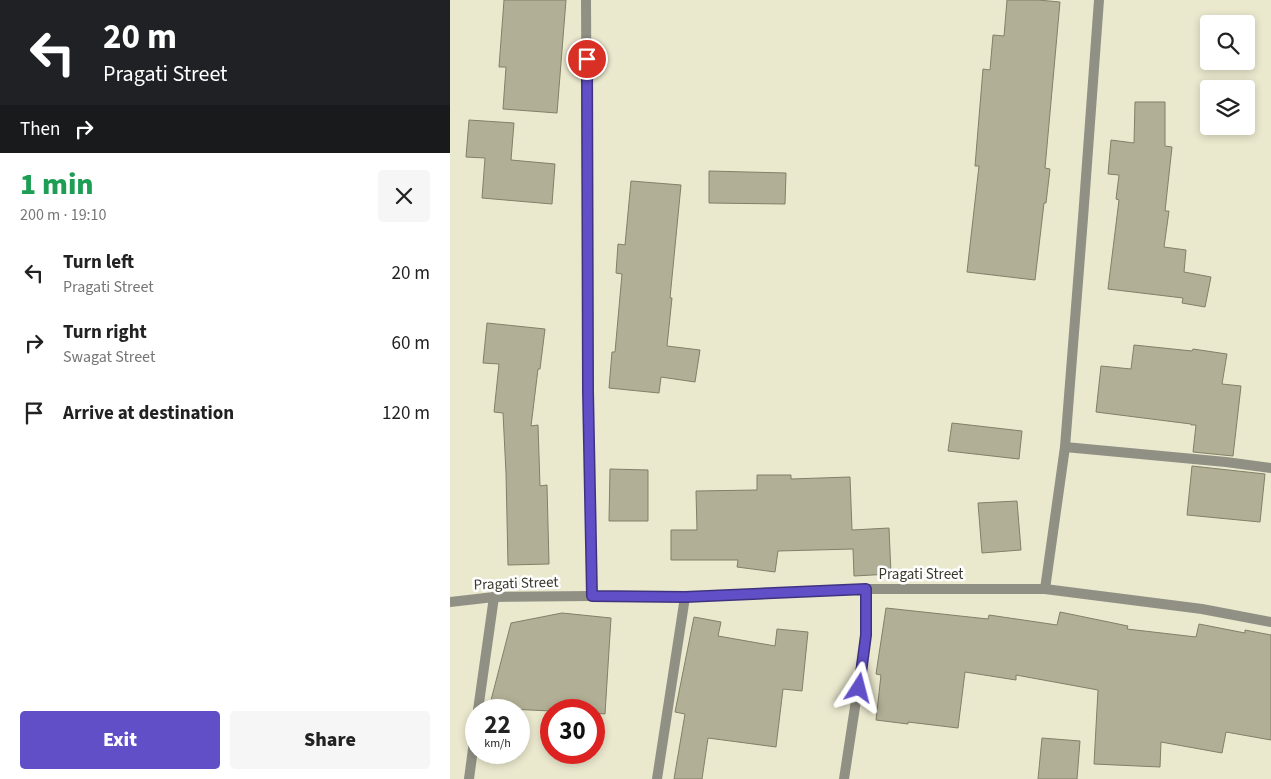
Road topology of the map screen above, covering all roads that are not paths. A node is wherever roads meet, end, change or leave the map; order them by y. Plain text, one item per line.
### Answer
1 (586, 0) edge
2 (1099, 0) edge
3 (1065, 447) junction
4 (1271, 468) edge
5 (866, 589) junction
6 (1046, 589) junction
7 (494, 596) junction
8 (592, 596) junction
9 (685, 597) junction
10 (450, 602) edge
11 (1271, 622) edge
12 (480, 699) edge
13 (471, 764) edge
14 (469, 779) edge
15 (657, 779) edge
16 (844, 779) edge

1 - 8 street
2 - 3 street
3 - 4 street
3 - 6 street
5 - 6 street, Pragati Street
5 - 9 street, Pragati Street
5 - 16 street
6 - 11 street, Pragati Street
7 - 8 street, Pragati Street
7 - 10 street, Pragati Street
7 - 12 street
8 - 9 street, Pragati Street
9 - 15 street
13 - 14 street

